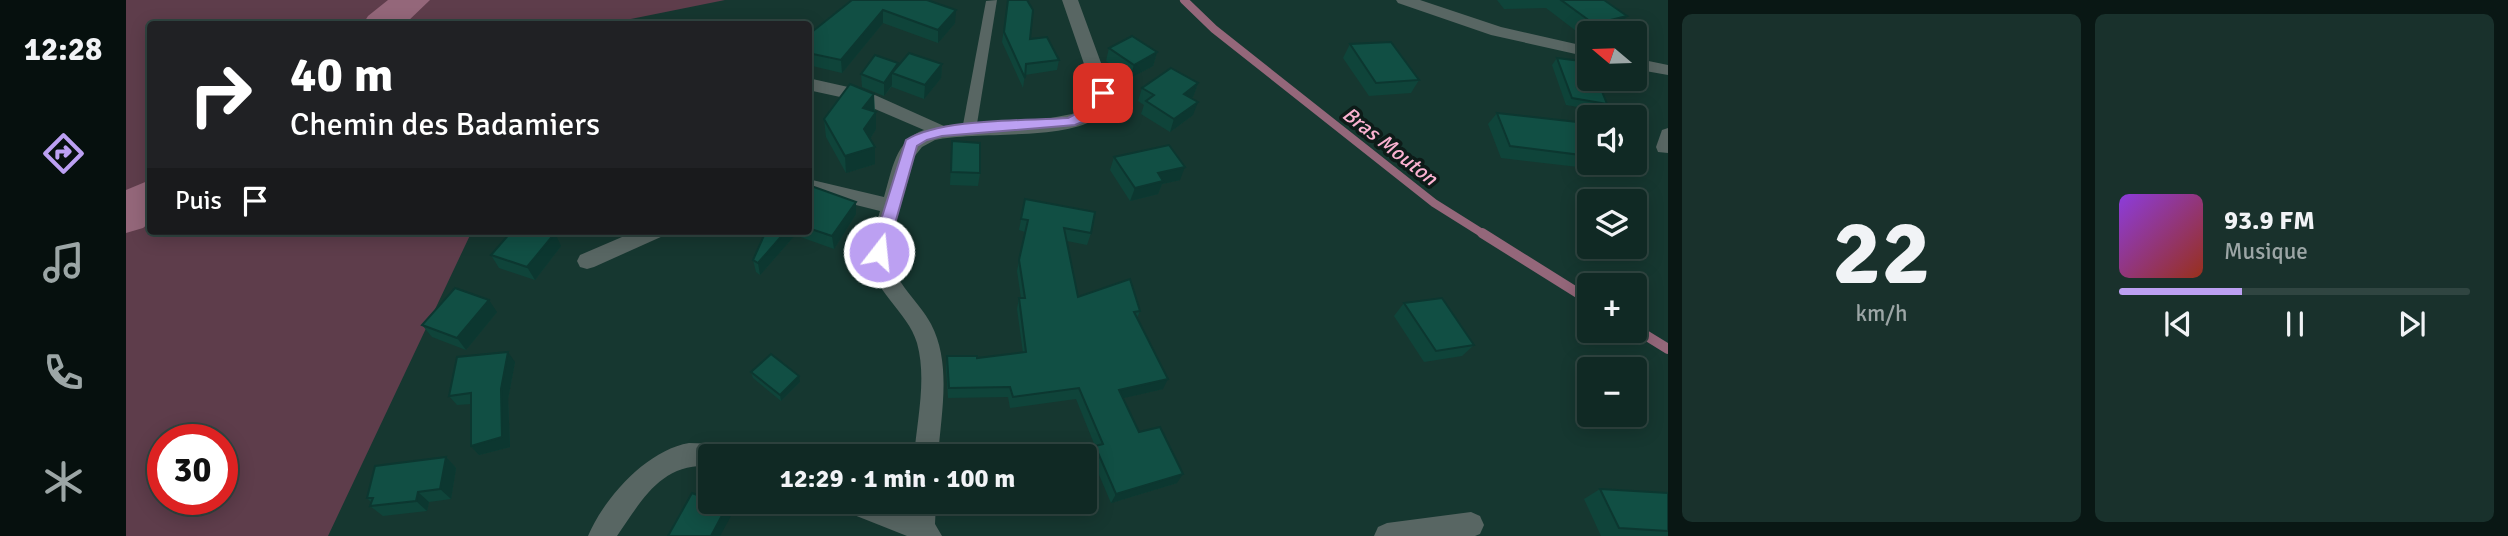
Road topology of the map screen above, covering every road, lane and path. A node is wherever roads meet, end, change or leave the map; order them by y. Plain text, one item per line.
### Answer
1 (1070, 0) edge
2 (1404, 0) edge
3 (992, 1) edge
4 (1577, 49) edge
5 (1647, 66) edge
6 (1668, 71) edge
7 (812, 85) edge
8 (969, 130) junction
9 (942, 132) junction
10 (812, 187) edge
11 (891, 206) junction
12 (647, 235) edge
13 (587, 261) dead end
14 (927, 444) edge
15 (698, 454) edge
16 (881, 514) edge
17 (924, 514) edge
18 (1471, 524) dead end
19 (925, 533) edge
20 (1419, 534) edge
21 (601, 536) edge
22 (1387, 536) edge

1 - 8 street
2 - 4 street
3 - 8 lane
5 - 6 street
7 - 9 street
8 - 9 street
9 - 11 street
10 - 11 street
11 - 14 street
12 - 13 street
15 - 21 street
16 - 19 street
17 - 19 street
18 - 20 street
20 - 22 street

